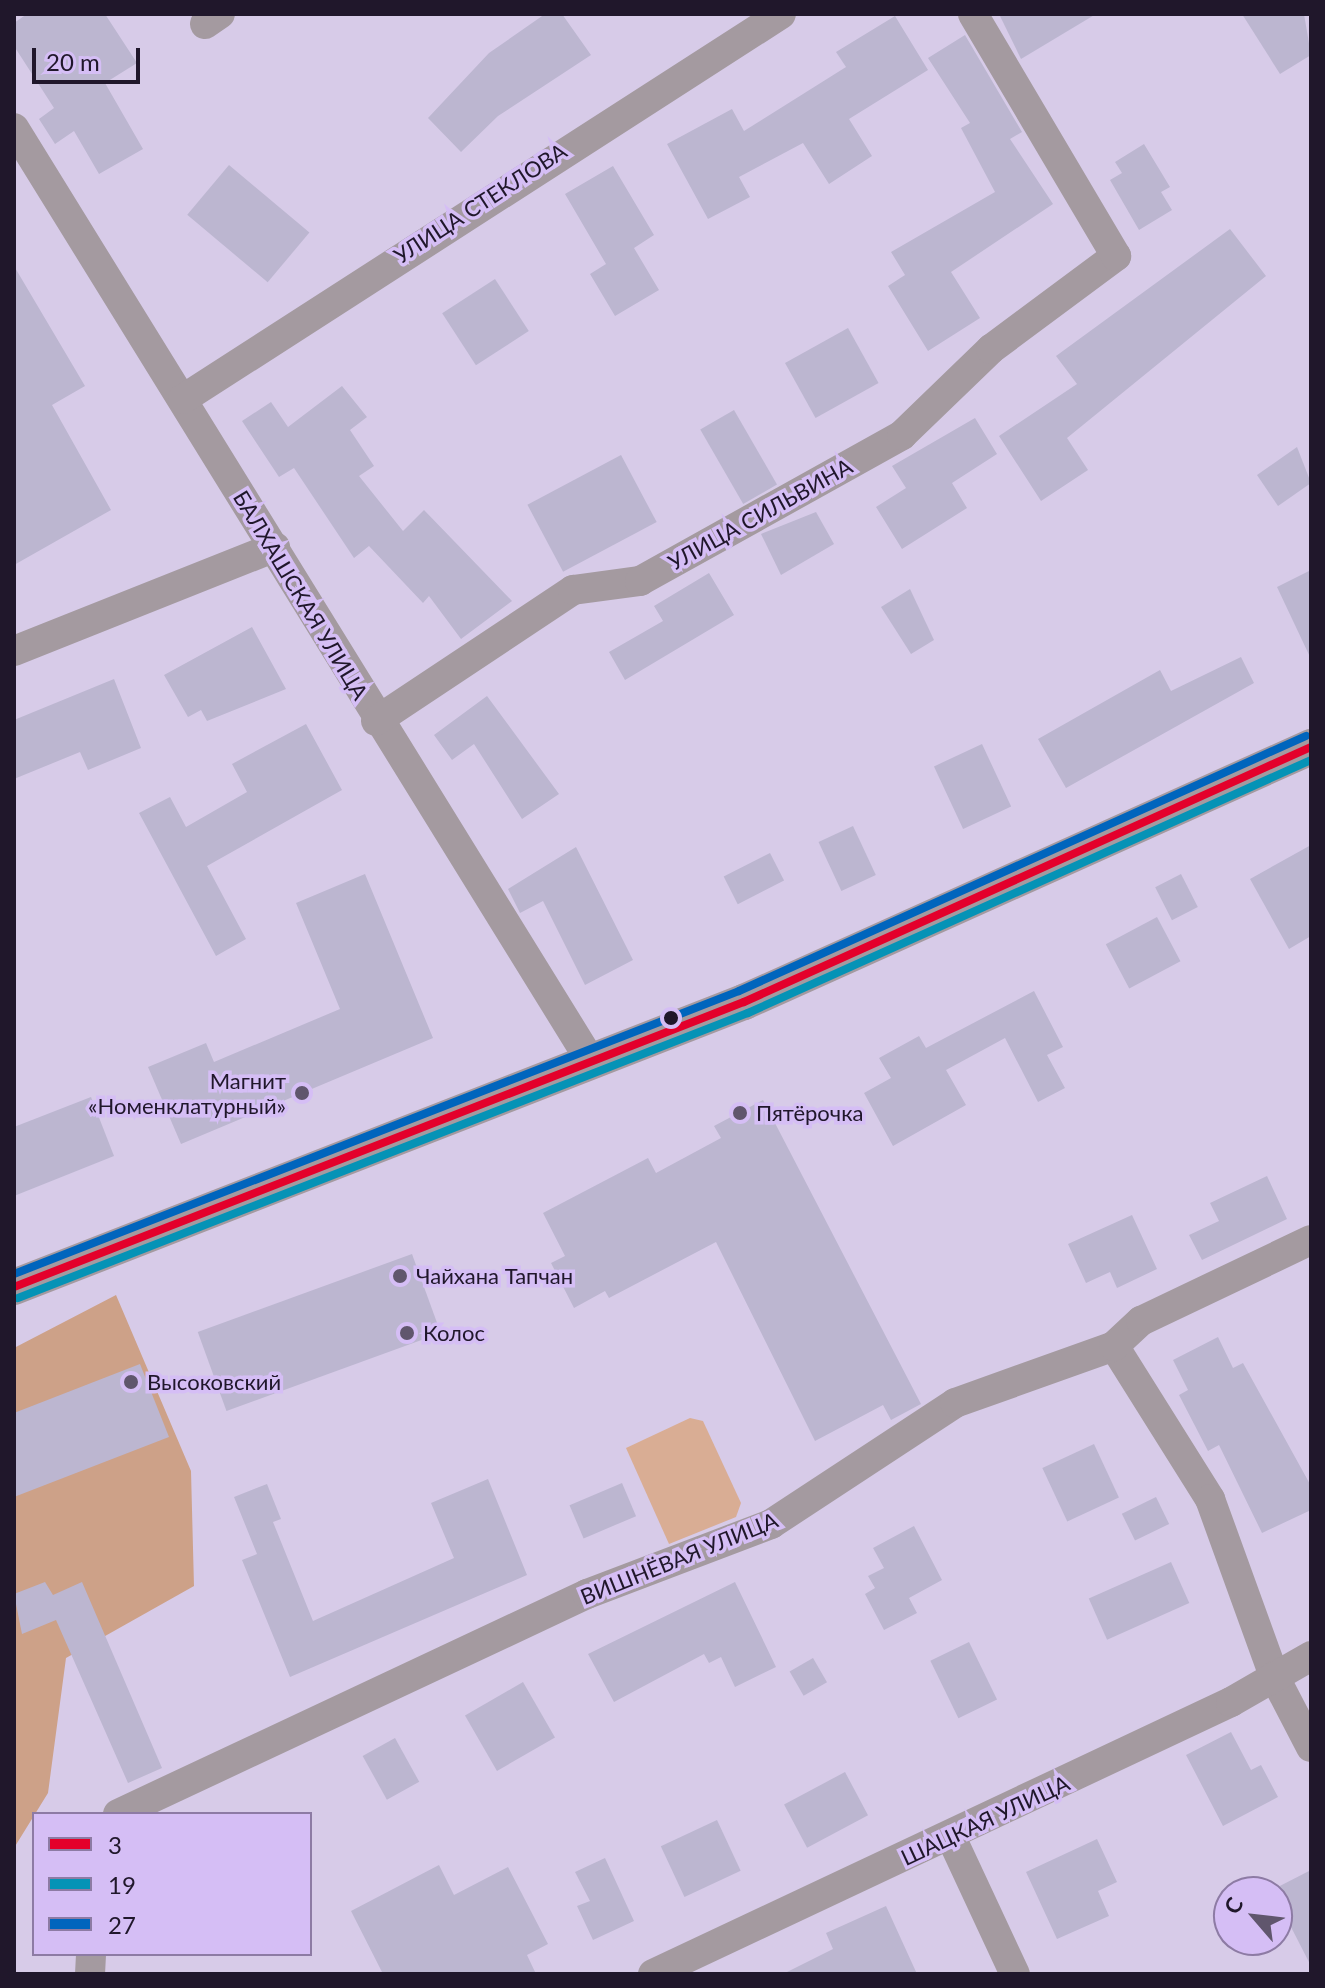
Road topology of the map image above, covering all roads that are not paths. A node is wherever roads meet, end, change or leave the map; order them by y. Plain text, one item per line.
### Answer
1 (781, 14) edge
2 (973, 14) edge
3 (14, 128) edge
4 (183, 399) junction
5 (275, 547) junction
6 (14, 651) edge
7 (376, 721) junction
8 (1311, 747) edge
9 (590, 1060) junction
10 (1311, 1240) edge
11 (14, 1287) edge
12 (1114, 1346) junction
13 (1311, 1656) edge
14 (1274, 1676) junction
15 (1311, 1747) edge
16 (122, 1812) edge
17 (951, 1837) junction
18 (653, 1974) edge
19 (1015, 1974) edge

1 - 4 street, УЛИЦА СТЕКЛОВА
2 - 7 street, УЛИЦА СИЛЬВИНА
3 - 4 street, БАЛХАШСКАЯ УЛИЦА
4 - 5 street, БАЛХАШСКАЯ УЛИЦА
5 - 6 street
5 - 7 street, БАЛХАШСКАЯ УЛИЦА
7 - 9 street, БАЛХАШСКАЯ УЛИЦА
8 - 9 street
9 - 11 street
10 - 12 street, ВИШНЁВАЯ УЛИЦА
12 - 14 street
12 - 16 street, ВИШНЁВАЯ УЛИЦА
13 - 14 street, ШАЦКАЯ УЛИЦА
14 - 15 street
14 - 17 street, ШАЦКАЯ УЛИЦА
17 - 18 street, ШАЦКАЯ УЛИЦА
17 - 19 street

